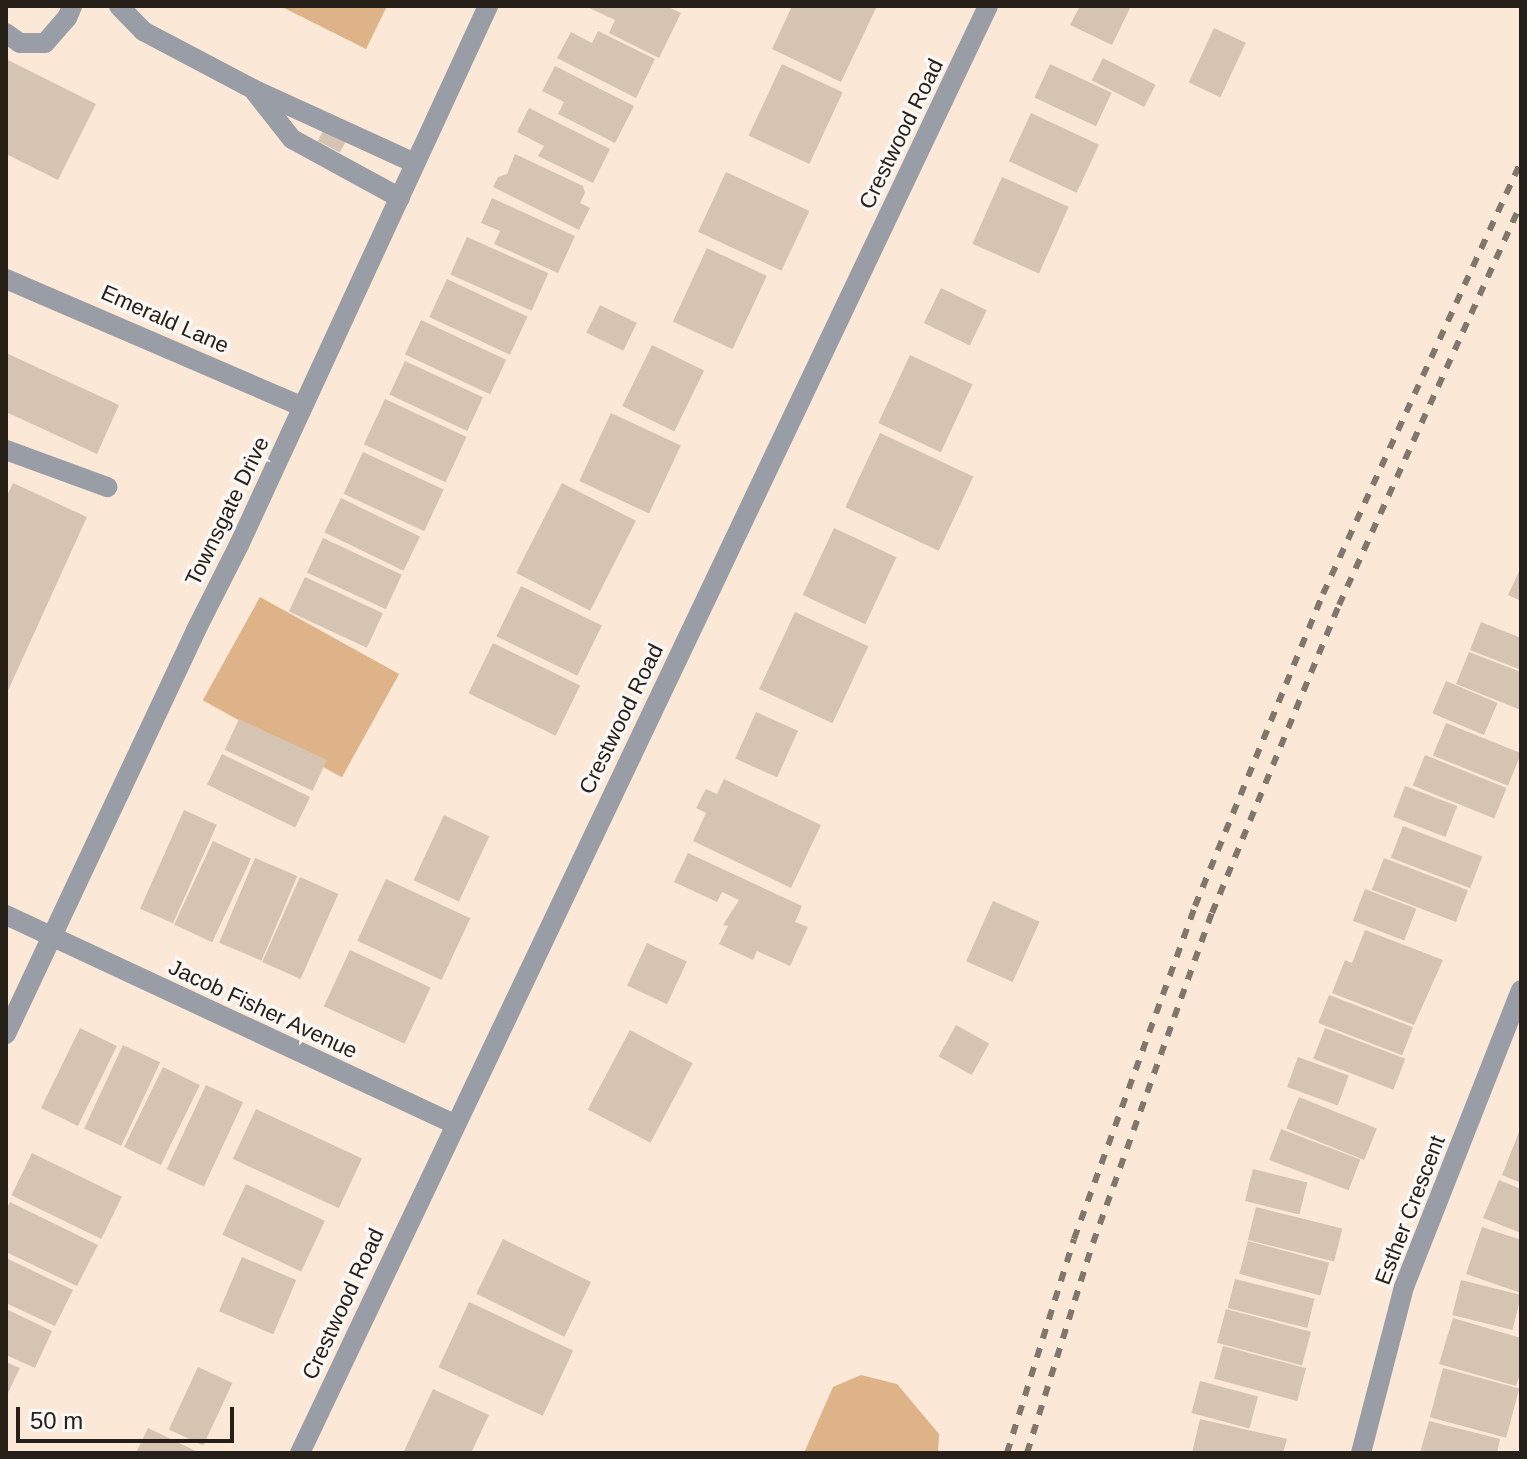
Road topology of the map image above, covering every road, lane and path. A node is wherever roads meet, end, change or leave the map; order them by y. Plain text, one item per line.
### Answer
1 (72, 6) edge
2 (119, 6) edge
3 (488, 6) edge
4 (988, 6) edge
5 (6, 33) edge
6 (253, 89) junction
7 (415, 163) junction
8 (400, 198) junction
9 (6, 279) edge
10 (303, 407) junction
11 (6, 450) edge
12 (107, 487) dead end
13 (6, 915) edge
14 (52, 937) junction
15 (1521, 990) edge
16 (6, 1034) edge
17 (454, 1124) junction
18 (300, 1453) edge
19 (1361, 1453) edge

1 - 5 street
2 - 6 street
3 - 7 street, Townsgate Drive
4 - 17 street, Crestwood Road
6 - 7 street
6 - 8 street
7 - 8 street, Townsgate Drive
8 - 10 street, Townsgate Drive
9 - 10 street, Emerald Lane
10 - 14 street, Townsgate Drive
11 - 12 street
13 - 14 street, Jacob Fisher Avenue
14 - 16 street, Townsgate Drive
14 - 17 street, Jacob Fisher Avenue
15 - 19 street, Esther Crescent
17 - 18 street, Crestwood Road

